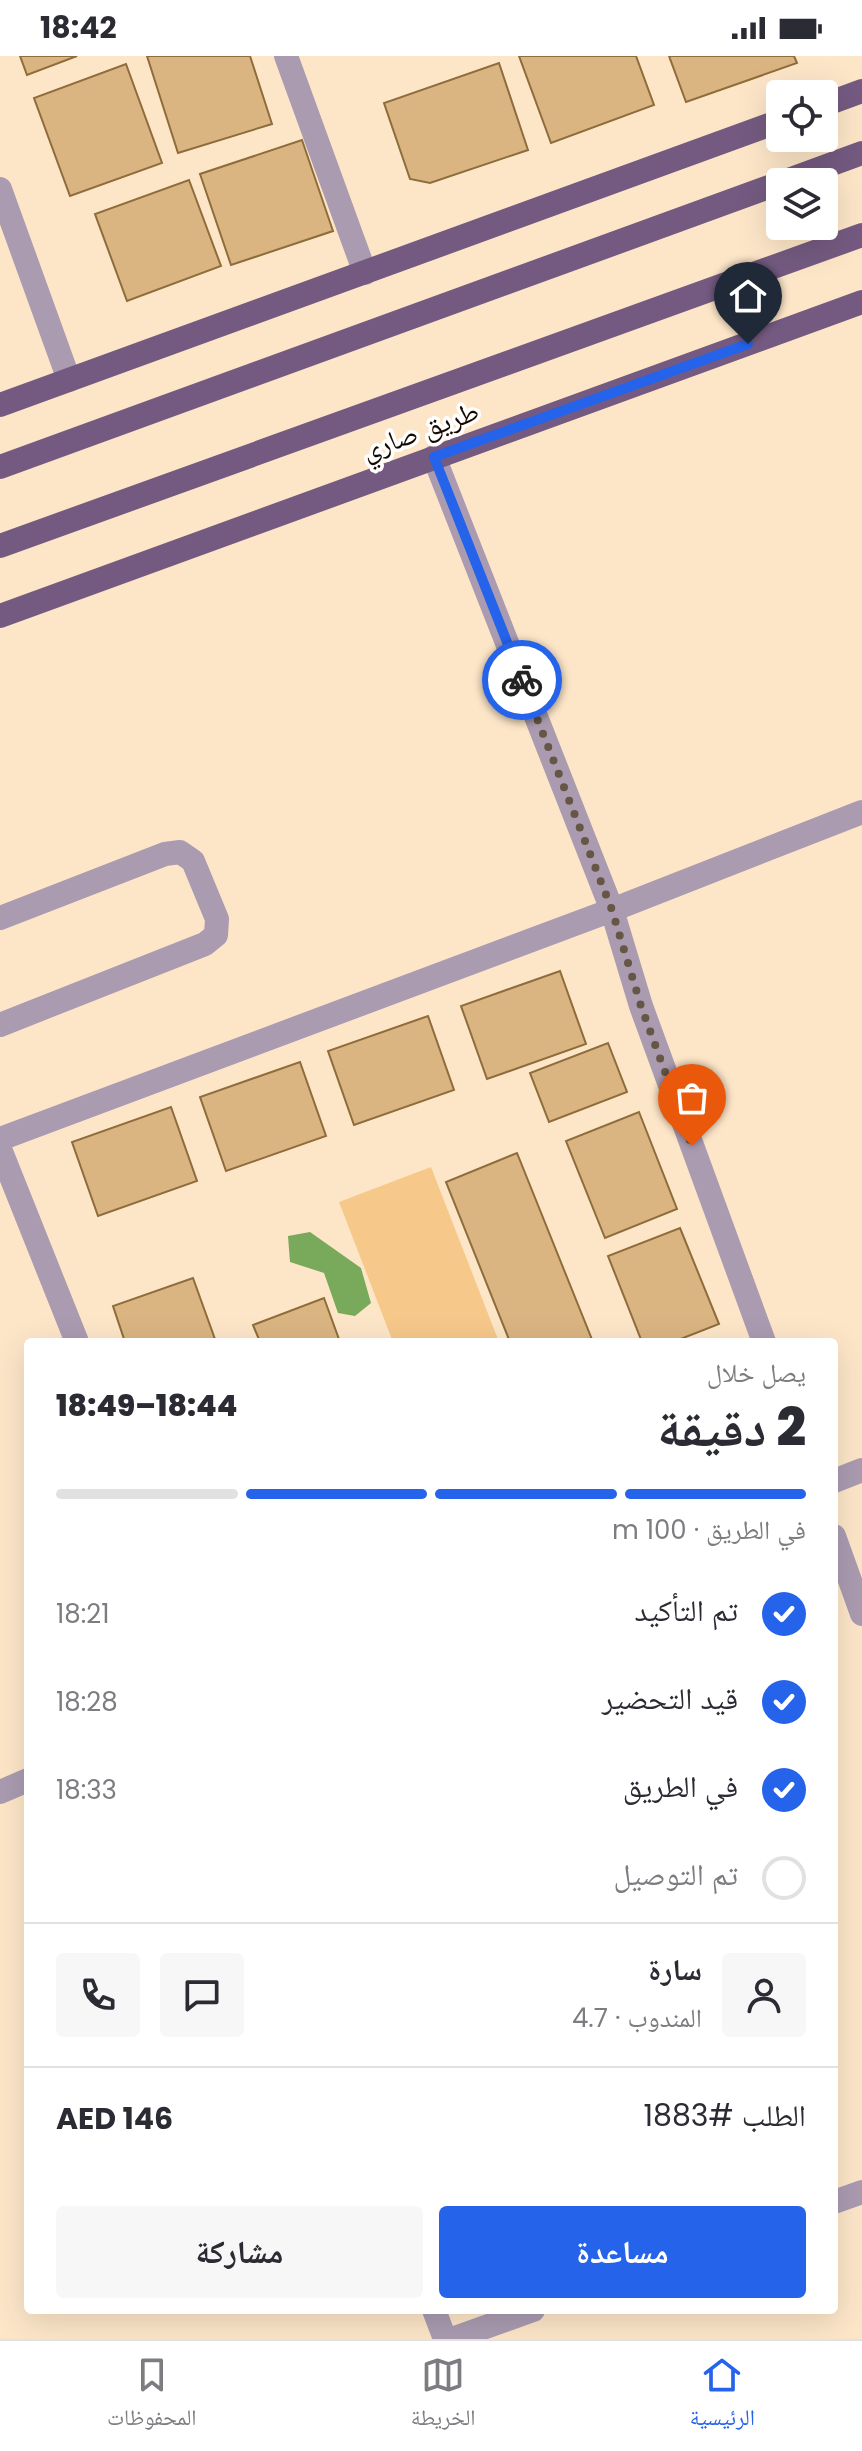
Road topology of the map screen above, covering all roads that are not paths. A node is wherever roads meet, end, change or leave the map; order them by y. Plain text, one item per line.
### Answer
1 (286, 56) edge
2 (862, 91) edge
3 (838, 100) edge
4 (766, 126) edge
5 (862, 153) edge
6 (820, 168) edge
7 (766, 187) edge
8 (0, 189) edge
9 (862, 235) edge
10 (365, 273) junction
11 (862, 302) edge
12 (69, 380) junction
13 (0, 405) edge
14 (434, 457) junction
15 (0, 467) edge
16 (0, 546) edge
17 (0, 616) edge
18 (862, 812) edge
19 (612, 910) junction
20 (0, 918) edge
21 (0, 1025) edge
22 (0, 1139) edge
23 (0, 1149) edge
24 (75, 1338) edge
25 (763, 1338) edge
26 (862, 1470) edge
27 (838, 1479) edge
28 (838, 1547) edge
29 (862, 1614) edge
30 (24, 1782) edge
31 (0, 1792) edge
32 (862, 2192) edge
33 (838, 2201) edge
34 (436, 2314) edge
35 (522, 2314) edge
36 (445, 2339) edge
37 (452, 2339) edge

1 - 10 street
2 - 3 main road
4 - 10 main road
5 - 6 main road
7 - 15 main road
8 - 12 street
9 - 16 main road, طريق صاري
10 - 12 main road
11 - 14 main road, طريق صاري
12 - 13 main road
14 - 17 main road, طريق صاري
14 - 19 street
18 - 19 street
19 - 22 street
19 - 25 street
20 - 21 street
23 - 24 street
26 - 27 street
28 - 29 street
30 - 31 street
32 - 33 street
34 - 36 street
35 - 37 street

